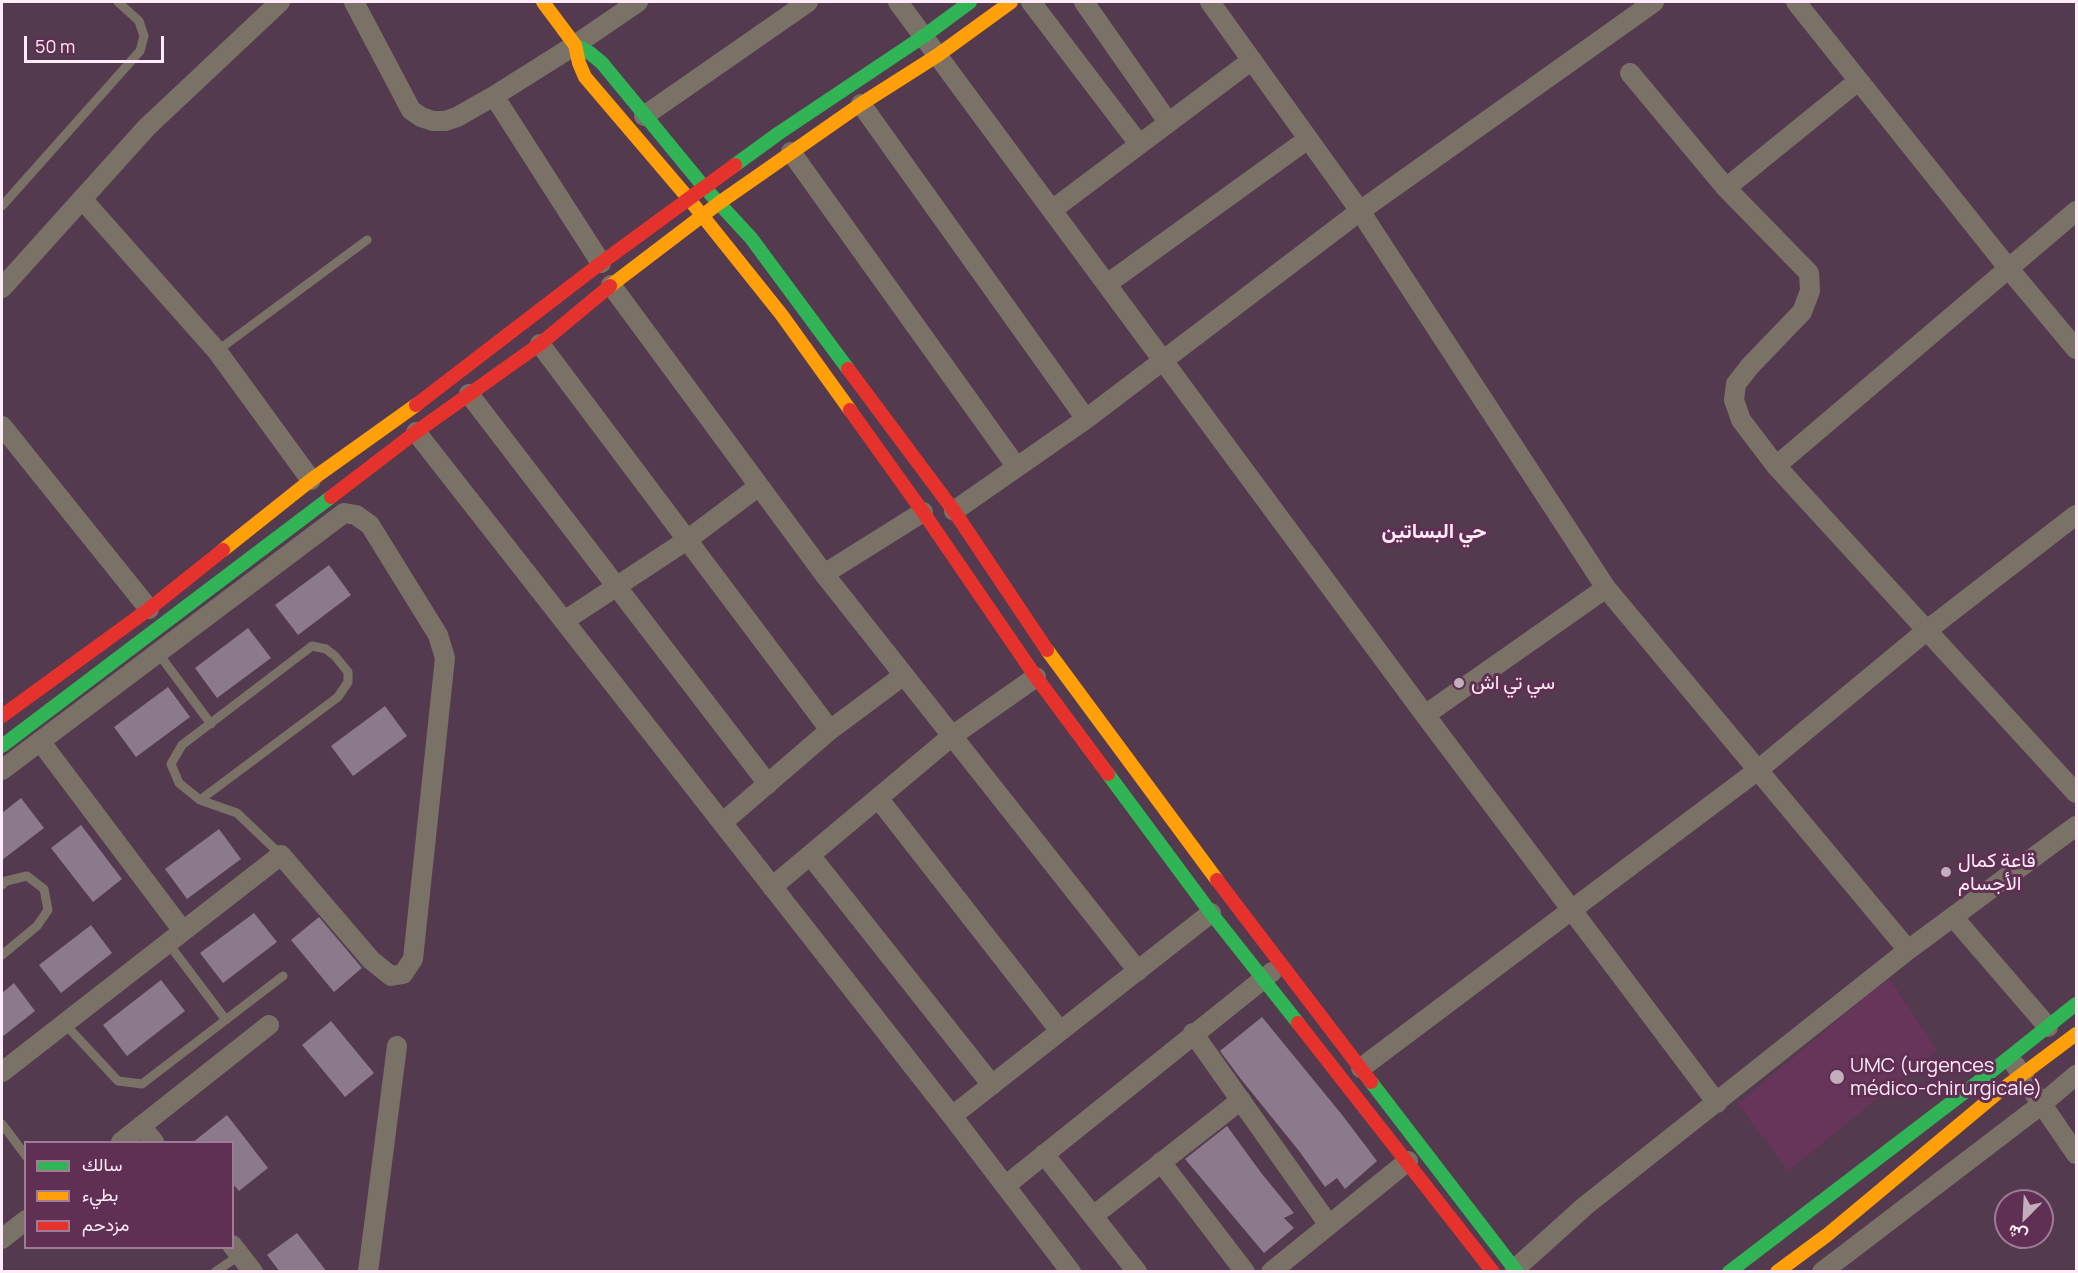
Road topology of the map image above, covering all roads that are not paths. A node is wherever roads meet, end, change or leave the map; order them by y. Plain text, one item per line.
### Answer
1 (118, 2) edge
2 (280, 2) edge
3 (354, 2) edge
4 (543, 2) edge
5 (638, 2) edge
6 (808, 2) edge
7 (898, 2) edge
8 (970, 2) edge
9 (1011, 2) edge
10 (1031, 2) edge
11 (1084, 2) edge
12 (1210, 2) edge
13 (1654, 2) edge
14 (1796, 2) edge
15 (924, 36) junction
16 (576, 45) junction
17 (938, 55) junction
18 (1252, 60) junction
19 (1630, 73) dead end
20 (1858, 81) junction
21 (494, 96) junction
22 (861, 104) junction
23 (644, 116) junction
24 (1168, 122) junction
25 (1308, 139) junction
26 (1139, 144) junction
27 (791, 152) junction
28 (704, 187) junction
29 (1726, 188) junction
30 (82, 199) junction
31 (689, 199) junction
32 (719, 203) junction
33 (2, 206) edge
34 (1052, 210) junction
35 (1360, 211) junction
36 (2076, 211) edge
37 (702, 216) junction
38 (367, 240) dead end
39 (601, 263) junction
40 (2009, 269) junction
41 (1107, 284) junction
42 (611, 285) junction
43 (2, 288) edge
44 (540, 344) junction
45 (2076, 349) edge
46 (217, 351) junction
47 (1164, 361) junction
48 (469, 394) junction
49 (1086, 419) junction
50 (2, 426) edge
51 (416, 432) junction
52 (1016, 466) junction
53 (1776, 466) junction
54 (311, 480) junction
55 (759, 486) junction
56 (954, 511) junction
57 (923, 512) junction
58 (2076, 515) edge
59 (687, 540) junction
60 (824, 574) junction
61 (616, 585) junction
62 (1606, 588) junction
63 (149, 609) junction
64 (564, 621) junction
65 (1926, 631) junction
66 (158, 653) junction
67 (904, 675) junction
68 (1036, 677) junction
69 (1425, 715) junction
70 (2, 716) edge
71 (211, 724) junction
72 (830, 730) junction
73 (952, 736) junction
74 (40, 741) junction
75 (2, 746) edge
76 (2, 770) edge
77 (1758, 770) junction
78 (768, 784) junction
79 (2076, 793) edge
80 (878, 798) junction
81 (200, 800) junction
82 (722, 823) junction
83 (2076, 826) edge
84 (281, 855) junction
85 (810, 855) junction
86 (2, 885) edge
87 (772, 887) junction
88 (1571, 910) junction
89 (1211, 913) junction
90 (1954, 918) junction
91 (176, 937) junction
92 (1908, 950) junction
93 (2, 954) edge
94 (1281, 965) junction
95 (1138, 971) junction
96 (283, 976) dead end
97 (1263, 979) junction
98 (2076, 1004) edge
99 (226, 1020) junction
100 (64, 1023) junction
101 (269, 1025) dead end
102 (2048, 1027) junction
103 (1060, 1031) junction
104 (1193, 1033) junction
105 (2076, 1034) edge
106 (397, 1046) dead end
107 (2009, 1058) junction
108 (1361, 1068) junction
109 (2, 1072) edge
110 (2022, 1075) junction
111 (2076, 1075) edge
112 (992, 1085) junction
113 (1240, 1100) junction
114 (1716, 1103) junction
115 (2042, 1104) junction
116 (952, 1116) junction
117 (2, 1124) edge
118 (141, 1126) junction
119 (123, 1141) edge
120 (152, 1141) edge
121 (24, 1153) edge
122 (2076, 1154) edge
123 (1044, 1155) junction
124 (1408, 1161) junction
125 (1161, 1162) junction
126 (1005, 1186) junction
127 (1093, 1216) junction
128 (24, 1222) edge
129 (1329, 1225) junction
130 (1827, 1235) junction
131 (2, 1239) edge
132 (236, 1250) edge
133 (1847, 1264) edge
134 (1516, 1270) edge
135 (215, 1272) edge
136 (253, 1272) edge
137 (368, 1272) edge
138 (1071, 1272) edge
139 (1137, 1272) edge
140 (1245, 1272) edge
141 (1271, 1272) edge
142 (1493, 1272) edge
143 (1729, 1272) edge
144 (1777, 1272) edge
145 (1822, 1272) edge

1 - 33 lane
2 - 30 street
3 - 21 street
4 - 16 main road
5 - 16 street
6 - 23 street
7 - 15 street
8 - 15 main road
9 - 17 main road
10 - 26 street
11 - 24 street
12 - 18 street
13 - 35 street
14 - 20 street
15 - 17 street
15 - 28 main road
16 - 21 street
16 - 23 main road
16 - 31 main road
17 - 22 main road
17 - 34 street
18 - 24 street
18 - 25 street
19 - 29 street
20 - 29 street
20 - 40 street
21 - 39 street
22 - 27 main road
22 - 49 street
23 - 28 main road
24 - 26 street
25 - 35 street
25 - 41 street
26 - 34 street
27 - 32 main road
27 - 52 street
28 - 31 main road
28 - 32 main road
29 - 53 street
30 - 43 street
30 - 46 street
31 - 37 main road
31 - 39 main road
32 - 37 main road
32 - 56 main road
34 - 41 street
35 - 47 street
35 - 62 street
36 - 40 street
37 - 42 main road
37 - 57 main road
38 - 46 lane
39 - 54 main road
40 - 45 street
40 - 53 street
41 - 47 street
42 - 44 main road
42 - 55 street
44 - 48 main road
44 - 59 street
46 - 54 street
47 - 49 street
47 - 69 street
48 - 51 main road
48 - 61 street
49 - 52 street
50 - 63 street
51 - 64 street
51 - 75 main road
52 - 56 street
53 - 65 street
54 - 63 main road
55 - 59 street
55 - 60 street
56 - 94 main road
57 - 60 street
57 - 68 main road
58 - 65 street
59 - 61 street
59 - 72 street
60 - 67 street
61 - 64 street
61 - 78 street
62 - 69 street
62 - 77 street
63 - 70 main road
64 - 82 street
65 - 77 street
65 - 79 street
66 - 71 lane
66 - 74 street
66 - 84 street
67 - 72 street
67 - 73 street
68 - 73 street
68 - 89 main road
69 - 88 street
71 - 81 lane
71 - 81 lane
72 - 78 street
73 - 80 street
73 - 95 street
74 - 76 street
74 - 91 street
77 - 88 street
77 - 92 street
78 - 82 street
80 - 85 street
80 - 103 street
81 - 84 lane
82 - 87 street
83 - 90 street
84 - 91 street
85 - 87 street
85 - 112 street
86 - 93 lane
87 - 116 street
88 - 108 street
88 - 114 street
89 - 95 street
89 - 97 main road
90 - 92 street
90 - 102 street
91 - 99 lane
91 - 100 street
92 - 114 street
94 - 97 street
94 - 108 main road
95 - 103 street
96 - 99 lane
97 - 104 street
97 - 124 main road
98 - 102 main road
99 - 100 lane
100 - 109 street
101 - 118 street
102 - 107 main road
103 - 112 street
104 - 113 street
104 - 123 street
105 - 110 main road
106 - 137 street
107 - 110 street
107 - 143 main road
108 - 134 main road
110 - 115 street
110 - 130 main road
111 - 115 street
112 - 116 street
113 - 125 street
113 - 129 street
114 - 134 street
115 - 122 street
115 - 133 street
116 - 126 street
117 - 121 lane
118 - 119 street
118 - 120 street
123 - 126 street
123 - 127 street
124 - 129 street
124 - 142 main road
125 - 127 street
125 - 140 street
126 - 138 street
127 - 139 street
128 - 131 street
129 - 141 street
130 - 133 street
130 - 144 main road
132 - 135 lane
132 - 136 street
133 - 145 street

